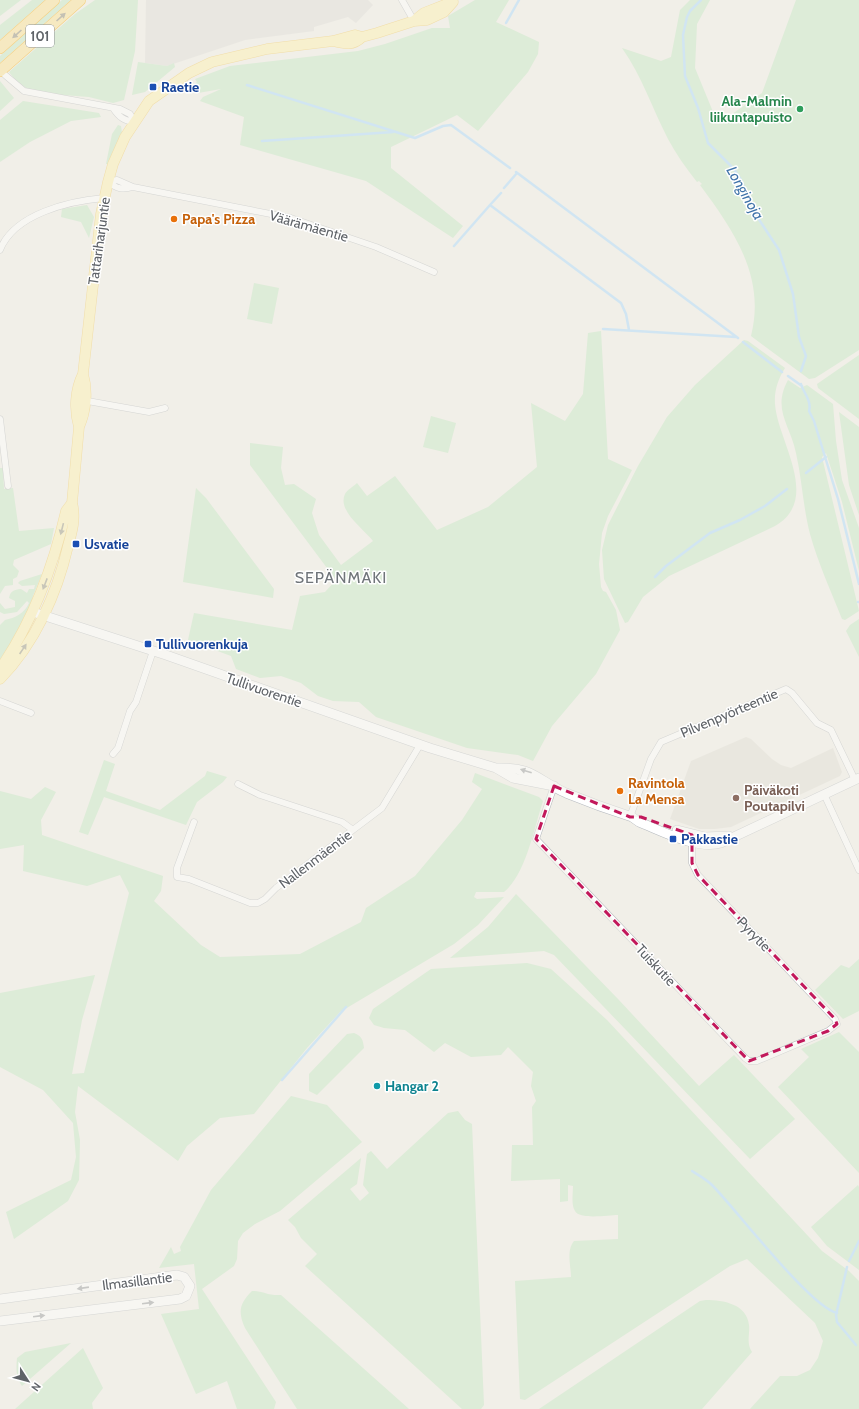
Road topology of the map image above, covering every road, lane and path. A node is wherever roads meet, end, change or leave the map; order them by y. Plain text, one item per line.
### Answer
1 (54, 0) edge
2 (80, 0) edge
3 (402, 0) edge
4 (454, 1) edge
5 (414, 21) junction
6 (0, 48) edge
7 (3, 73) edge
8 (137, 119) junction
9 (108, 182) junction
10 (104, 198) junction
11 (0, 250) edge
12 (434, 272) dead end
13 (81, 400) junction
14 (165, 408) dead end
15 (0, 419) edge
16 (8, 486) dead end
17 (72, 503) junction
18 (33, 612) junction
19 (43, 616) junction
20 (153, 651) junction
21 (0, 669) edge
22 (0, 679) edge
23 (0, 701) edge
24 (31, 712) dead end
25 (420, 745) junction
26 (113, 754) dead end
27 (857, 779) edge
28 (238, 784) dead end
29 (554, 786) junction
30 (824, 794) junction
31 (631, 817) junction
32 (194, 822) dead end
33 (353, 830) junction
34 (692, 838) junction
35 (859, 870) edge
36 (836, 1024) joint
37 (0, 1299) edge
38 (0, 1321) edge

1 -> 6 highway, 101
7 -> 2 highway, 101
3 - 5 street
4 - 5 main road, Tattariharjuntie
5 - 8 main road, Tattariharjuntie
7 - 8 street
8 - 9 main road, Tattariharjuntie
9 - 10 main road, Tattariharjuntie
9 - 12 street, Väärämäentie
10 - 11 street
10 - 13 main road, Tattariharjuntie
13 - 14 street
13 - 17 main road, Tattariharjuntie
15 - 16 street
17 -> 18 main road, Tattariharjuntie
17 - 19 main road, Tattariharjuntie
18 - 19 main road, Tullivuorentie
18 - 21 main road, Tattariharjuntie
19 - 20 main road, Tullivuorentie
22 -> 19 main road, Tattariharjuntie
20 - 25 main road, Tullivuorentie
20 - 26 street
23 - 24 street
25 - 29 main road, Tullivuorentie
25 - 33 street, Nallenmäentie
27 - 30 main road, Tullivuorentie
27 - 31 street, Pilvenpyörteentie
28 - 33 street
29 - 31 main road, Tullivuorentie
29 - 36 street, Tuiskutie
30 - 34 main road, Tullivuorentie
30 - 35 street
31 - 34 main road, Tullivuorentie
32 - 33 street, Nallenmäentie
34 - 36 street, Pyrytie
38 -> 37 main road, Ilmasillantie

